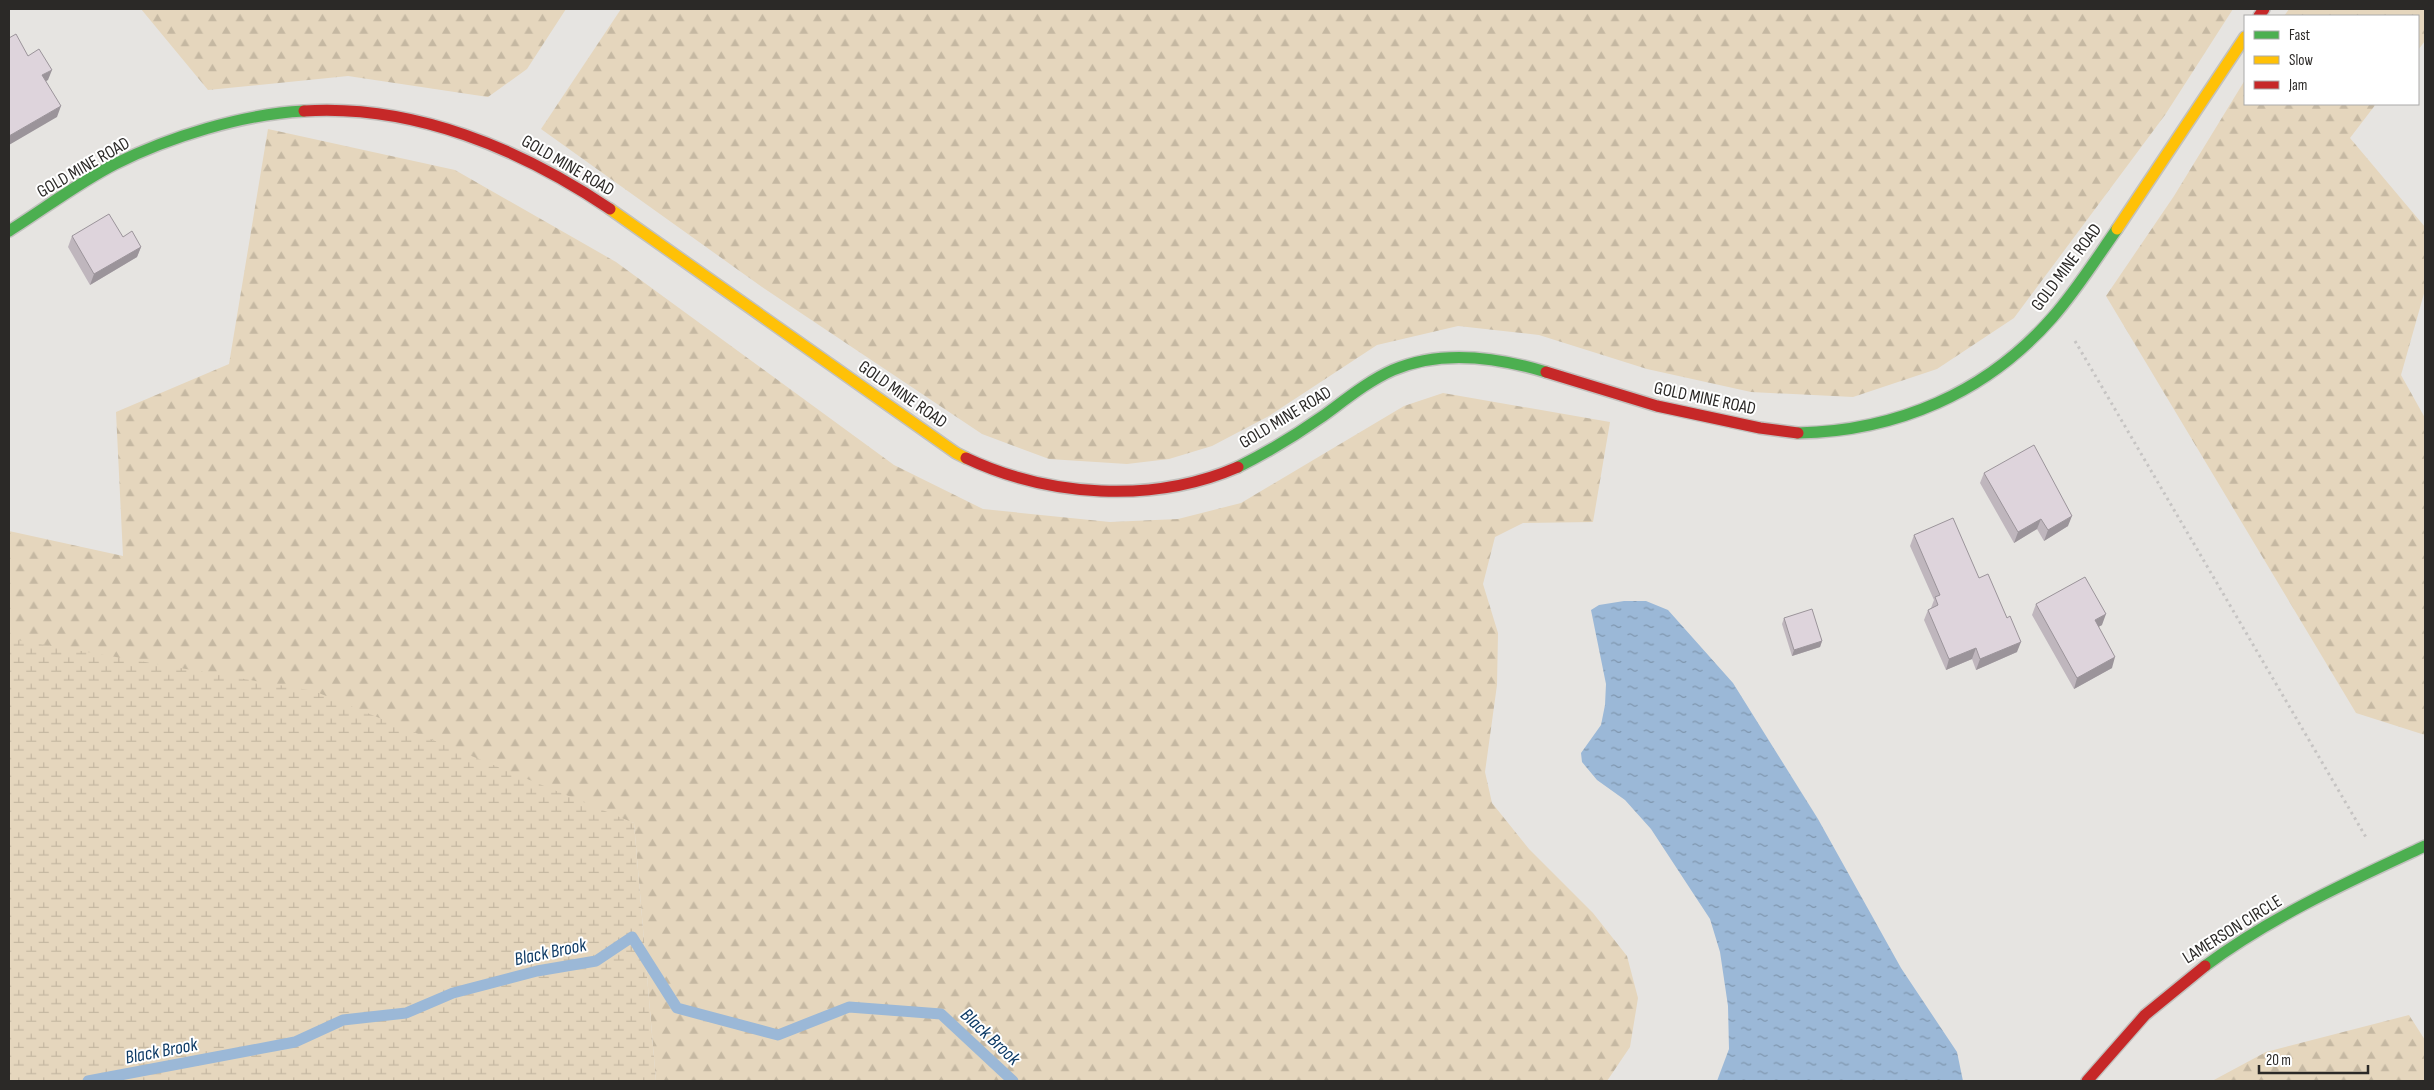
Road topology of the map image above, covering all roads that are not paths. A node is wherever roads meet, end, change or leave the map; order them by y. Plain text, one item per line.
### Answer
1 (2244, 38) edge
2 (9, 231) edge
3 (2425, 846) edge
4 (2087, 1081) edge

1 - 2 street, GOLD MINE ROAD
3 - 4 street, LAMERSON CIRCLE

